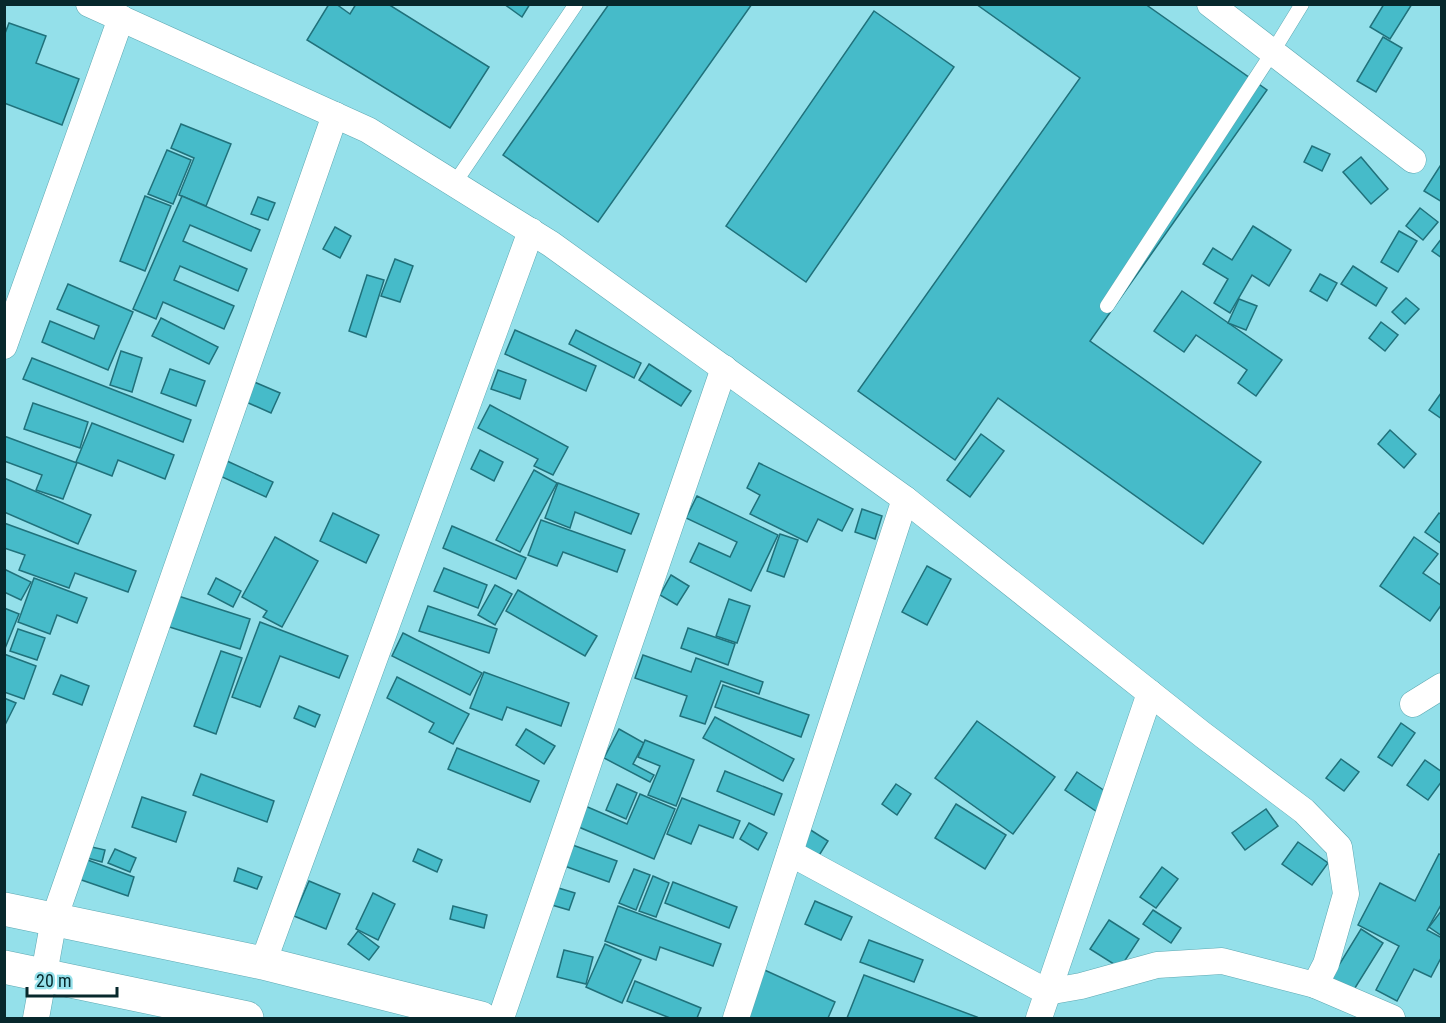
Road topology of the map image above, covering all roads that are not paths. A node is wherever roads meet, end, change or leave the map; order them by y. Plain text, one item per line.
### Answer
1 (89, 4) edge
2 (576, 4) edge
3 (1210, 4) edge
4 (1302, 4) edge
5 (121, 18) junction
6 (1272, 53) junction
7 (335, 115) junction
8 (1413, 160) dead end
9 (454, 184) junction
10 (531, 231) junction
11 (1107, 306) dead end
12 (4, 346) edge
13 (724, 368) junction
14 (905, 499) junction
15 (1442, 686) edge
16 (1150, 693) junction
17 (1413, 704) dead end
18 (790, 853) junction
19 (4, 909) edge
20 (54, 919) junction
21 (263, 963) junction
22 (4, 967) edge
23 (44, 975) junction
24 (1315, 985) junction
25 (1047, 992) junction
26 (36, 1018) edge
27 (247, 1018) edge
28 (481, 1018) edge
29 (501, 1018) edge
30 (736, 1018) edge
31 (1039, 1018) edge
32 (1392, 1018) edge

1 - 5 street
2 - 9 lane
3 - 6 street
4 - 6 lane
5 - 7 street
5 - 12 street
6 - 8 street
6 - 11 lane
7 - 9 street
7 - 20 street
9 - 10 street
10 - 13 street
10 - 21 street
13 - 14 street
13 - 29 street
14 - 16 street
14 - 18 street
15 - 17 street
16 - 24 street
16 - 25 street
18 - 25 street
18 - 30 street
19 - 20 street
20 - 21 street
20 - 23 street
21 - 28 street
22 - 23 street
23 - 26 street
23 - 27 street
24 - 25 street
24 - 32 street
25 - 31 street

